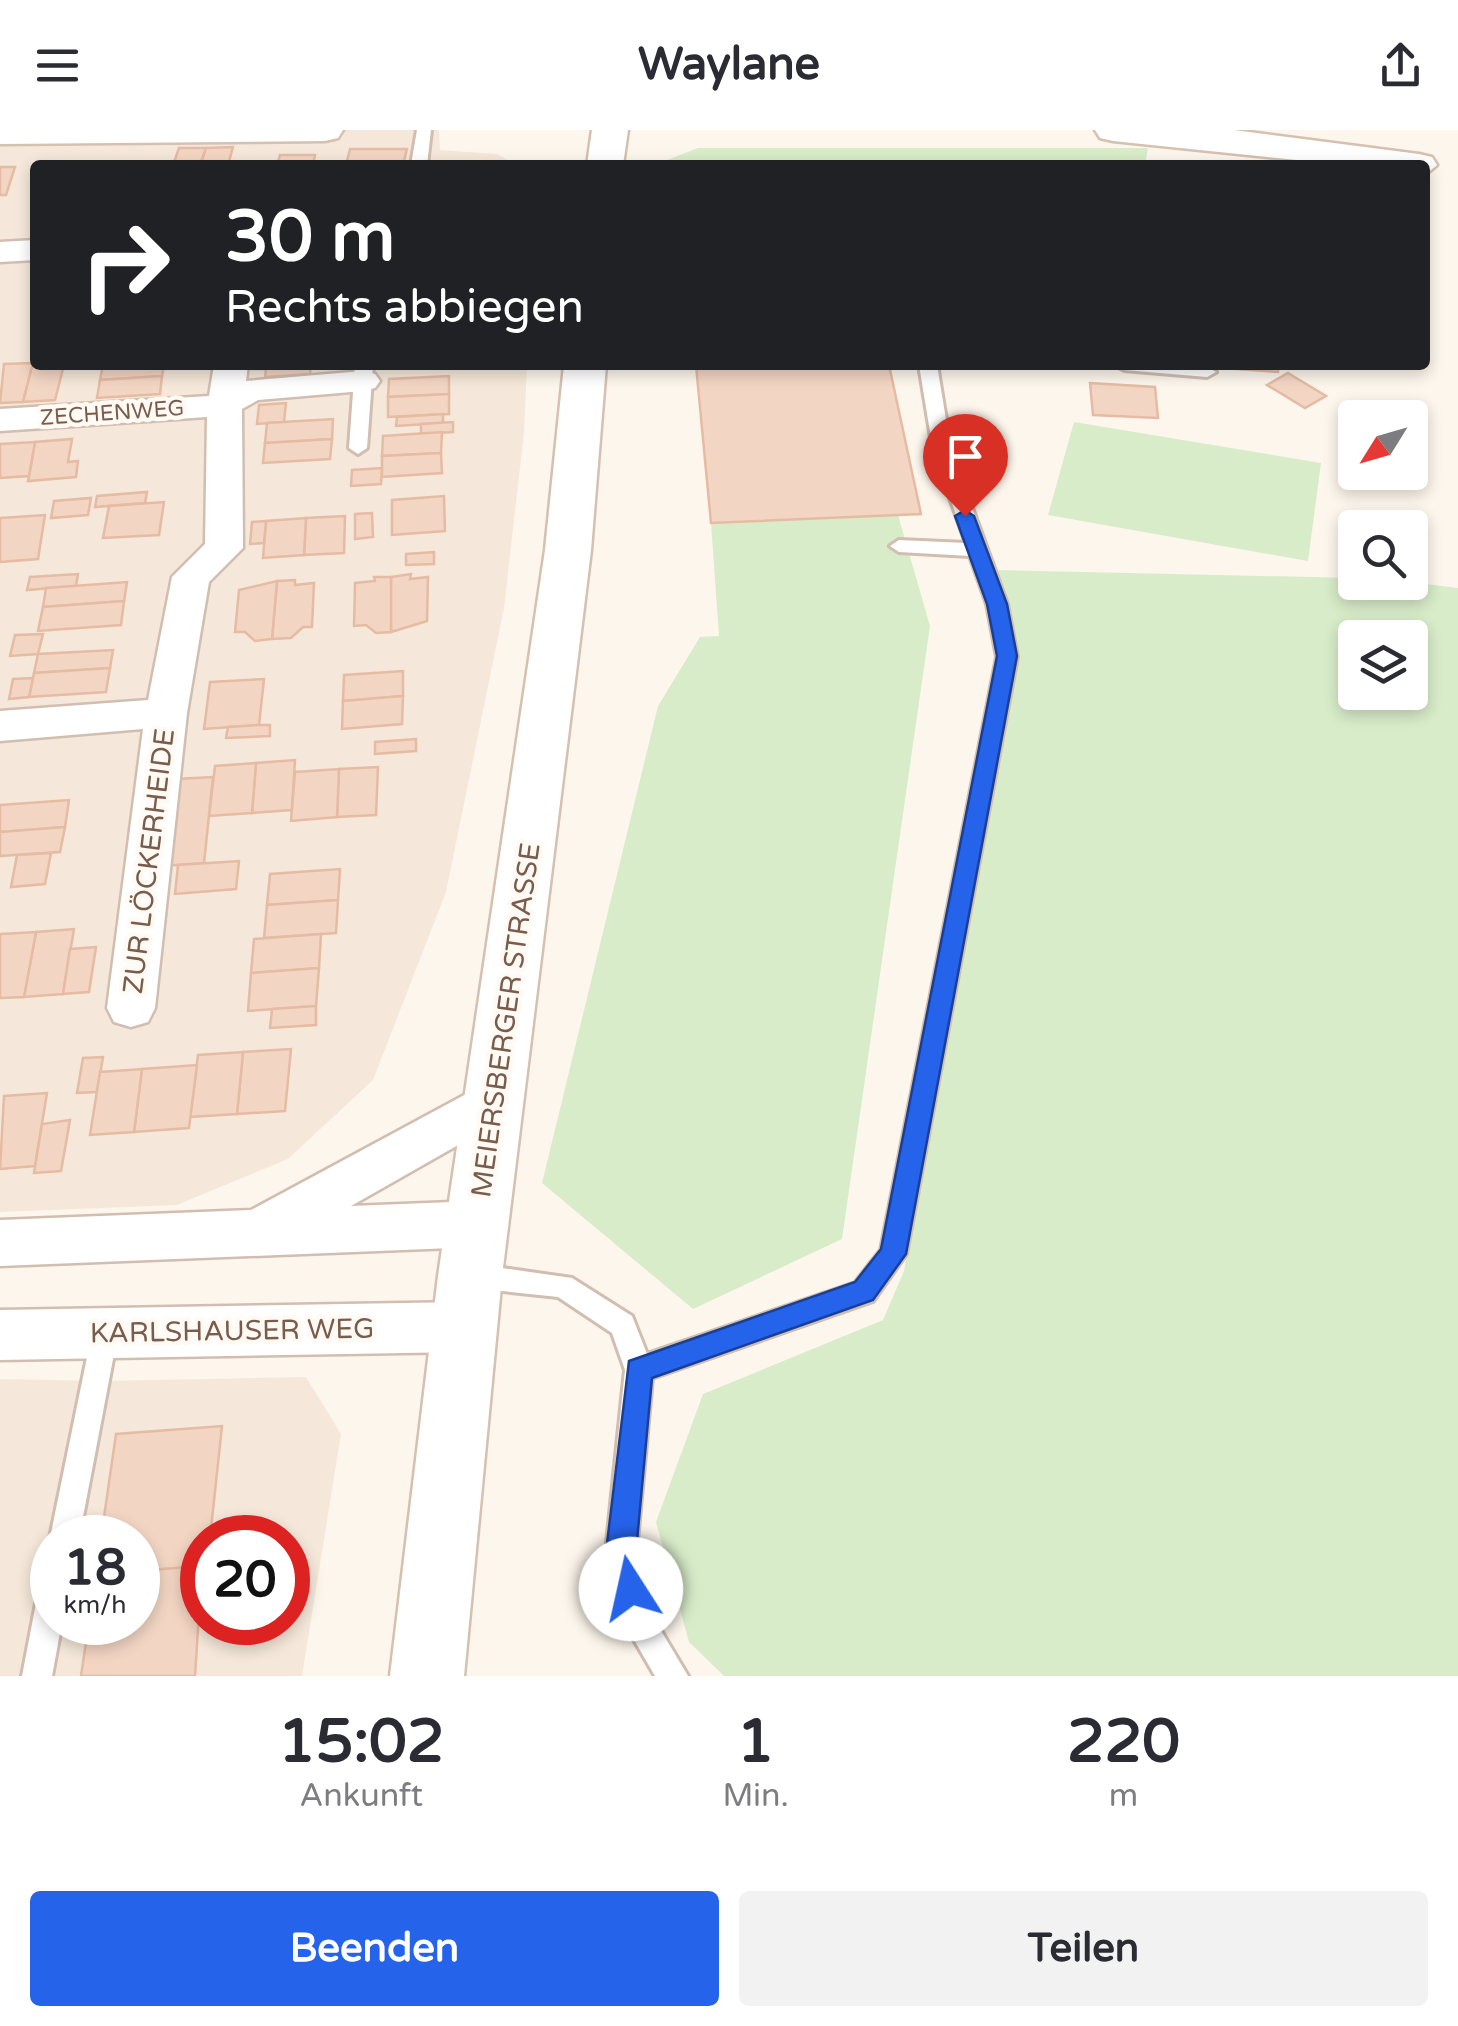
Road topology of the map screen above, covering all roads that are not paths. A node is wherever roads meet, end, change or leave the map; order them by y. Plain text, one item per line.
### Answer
1 (325, 130) edge
2 (424, 130) edge
3 (610, 130) edge
4 (1113, 130) edge
5 (0, 133) edge
6 (420, 160) edge
7 (606, 160) edge
8 (1383, 160) edge
9 (1430, 167) edge
10 (1458, 171) edge
11 (30, 250) edge
12 (0, 252) edge
13 (230, 370) edge
14 (585, 370) edge
15 (929, 370) edge
16 (1183, 370) edge
17 (1207, 372) dead end
18 (363, 373) edge
19 (225, 405) junction
20 (0, 420) edge
21 (358, 448) dead end
22 (899, 546) dead end
23 (976, 550) junction
24 (166, 714) junction
25 (0, 726) edge
26 (131, 1008) dead end
27 (494, 1100) junction
28 (257, 1233) junction
29 (0, 1244) edge
30 (471, 1275) junction
31 (105, 1332) junction
32 (0, 1334) edge
33 (639, 1370) junction
34 (69, 1515) edge
35 (43, 1645) edge
36 (37, 1676) edge
37 (427, 1676) edge
38 (673, 1676) edge

1 - 5 main road
2 - 6 lane
3 - 7 main road
4 - 8 main road
9 - 10 main road
11 - 12 street
13 - 19 street, ZUR LÖCKERHEIDE
14 - 27 main road, MEIERSBERGER STRASSE
15 - 23 lane
16 - 17 lane
18 - 19 street
18 - 21 lane
19 - 20 street, ZECHENWEG
19 - 24 street, ZUR LÖCKERHEIDE
22 - 23 lane
23 - 33 lane
24 - 25 street, ZUR LÖCKERHEIDE
24 - 26 street, ZUR LÖCKERHEIDE
27 - 28 street
27 - 30 main road, MEIERSBERGER STRASSE
28 - 29 street
28 - 30 street
30 - 31 street, KARLSHAUSER WEG
30 - 33 lane
30 - 37 main road, MEIERSBERGER STRASSE
31 - 32 street, KARLSHAUSER WEG
31 - 34 lane
33 - 38 lane
35 - 36 lane

